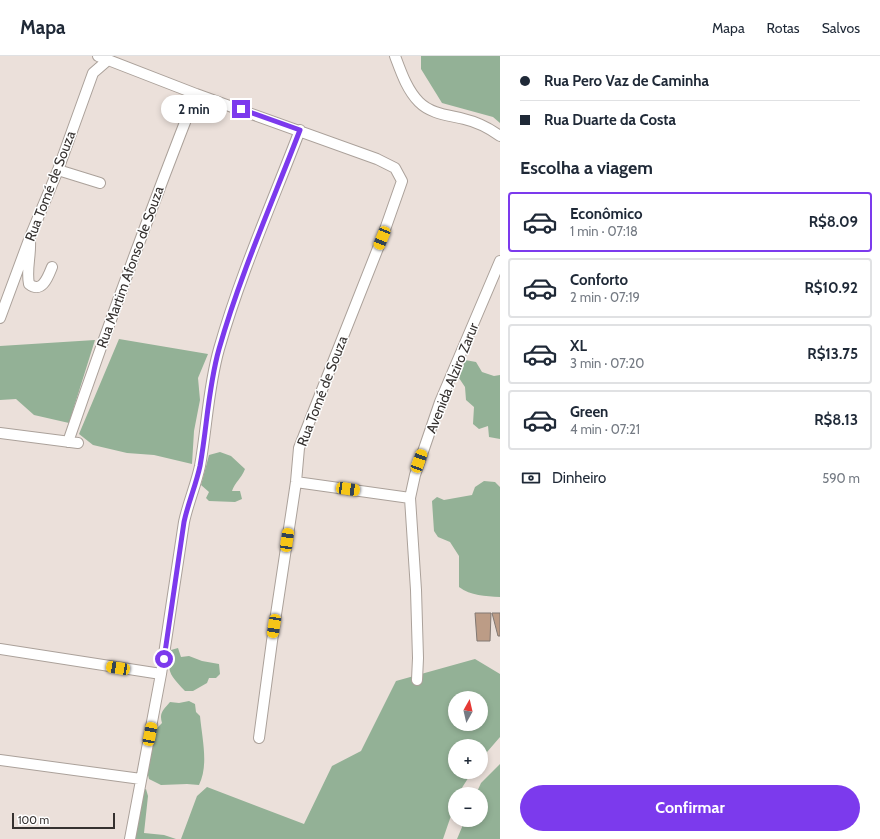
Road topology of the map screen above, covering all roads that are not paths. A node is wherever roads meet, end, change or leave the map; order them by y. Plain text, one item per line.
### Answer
1 (395, 56) edge
2 (103, 58) edge
3 (196, 94) junction
4 (300, 130) junction
5 (500, 136) edge
6 (58, 170) junction
7 (100, 183) dead end
8 (30, 237) junction
9 (500, 261) edge
10 (52, 267) dead end
11 (0, 318) edge
12 (0, 433) edge
13 (296, 482) junction
14 (410, 498) junction
15 (0, 649) edge
16 (162, 674) junction
17 (417, 680) dead end
18 (259, 738) dead end
19 (0, 760) edge
20 (141, 779) junction
21 (130, 839) edge

1 - 5 street
2 - 3 street
2 - 6 street, Rua Tomé de Souza
3 - 4 street
3 - 12 street, Rua Martim Afonso de Souza
4 - 13 street, Rua Tomé de Souza
4 - 16 street
6 - 7 street
6 - 8 street, Rua Tomé de Souza
8 - 10 street
8 - 11 street, Rua Tomé de Souza
9 - 14 street, Avenida Alziro Zarur
13 - 14 street
13 - 18 street, Rua Tomé de Souza
14 - 17 street
15 - 16 street
16 - 20 street
19 - 20 street
20 - 21 street

